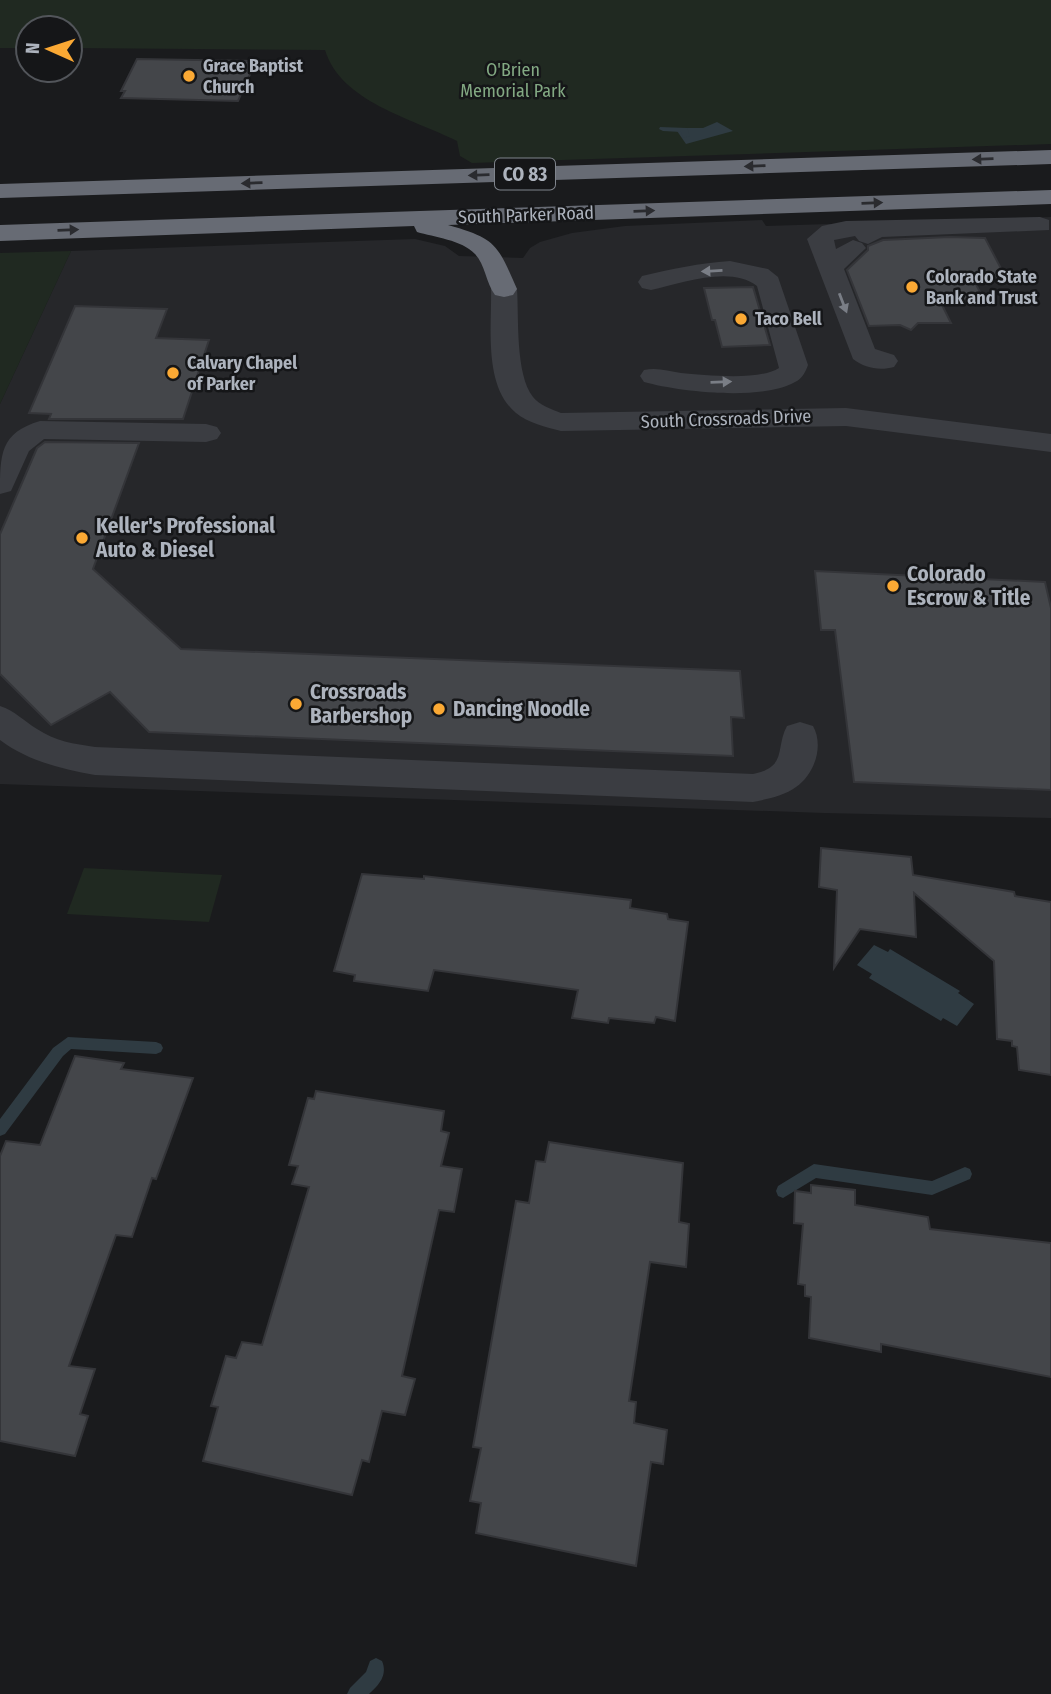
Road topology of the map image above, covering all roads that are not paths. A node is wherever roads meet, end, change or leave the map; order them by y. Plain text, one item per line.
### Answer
1 (1051, 151) edge
2 (1051, 157) edge
3 (1015, 158) junction
4 (0, 191) edge
5 (1051, 197) edge
6 (596, 213) junction
7 (379, 220) junction
8 (1040, 225) dead end
9 (0, 233) edge
10 (651, 282) dead end
11 (504, 289) junction
12 (886, 352) dead end
13 (654, 376) dead end
14 (206, 433) dead end
15 (1051, 443) edge
16 (0, 484) edge
17 (0, 719) edge
18 (800, 735) dead end

1 - 3 highway
2 - 3 highway, South Parker Road / CO 83
3 -> 4 highway, South Parker Road / CO 83
6 -> 5 highway, South Parker Road / CO 83
6 - 7 highway, South Parker Road / CO 83
6 - 11 highway
9 -> 7 highway, South Parker Road / CO 83
7 - 11 highway
8 -> 12 street
13 -> 10 street
11 - 15 street, South Crossroads Drive
14 - 16 street
17 - 18 street

